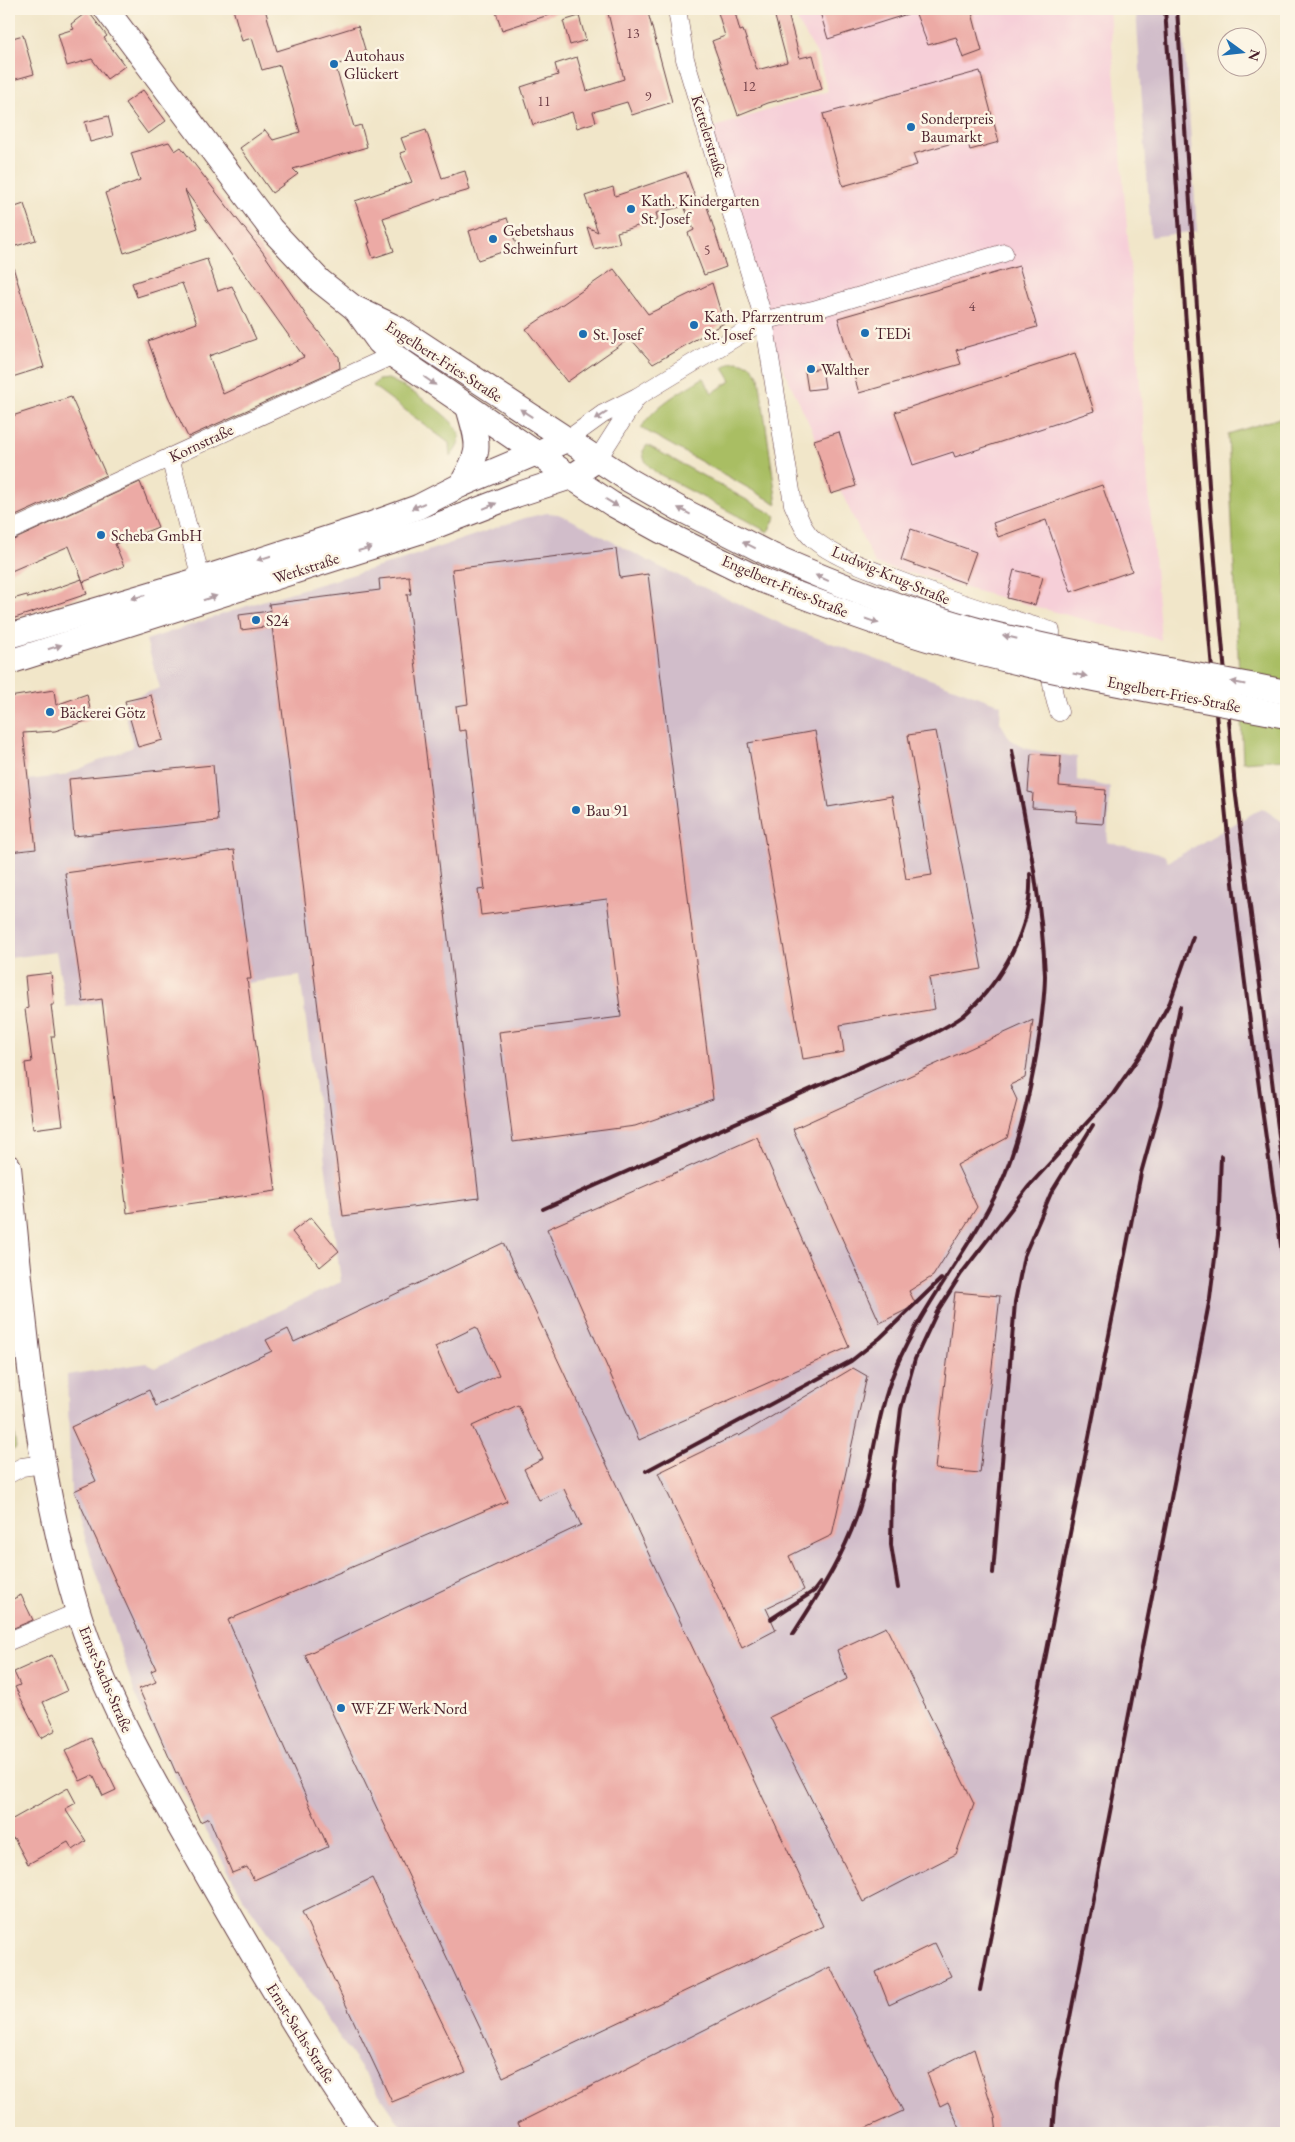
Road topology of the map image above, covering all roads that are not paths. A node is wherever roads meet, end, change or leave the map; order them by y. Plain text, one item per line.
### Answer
1 (106, 9) edge
2 (677, 9) edge
3 (1004, 253) dead end
4 (353, 307) junction
5 (764, 320) junction
6 (393, 355) junction
7 (637, 397) junction
8 (468, 407) junction
9 (567, 440) junction
10 (537, 453) junction
11 (170, 457) junction
12 (597, 460) junction
13 (571, 477) junction
14 (462, 484) junction
15 (9, 531) edge
16 (202, 579) junction
17 (9, 636) edge
18 (9, 662) edge
19 (1286, 692) edge
20 (1059, 712) dead end
21 (1286, 716) edge
22 (9, 1167) edge
23 (43, 1464) junction
24 (9, 1474) edge
25 (78, 1612) junction
26 (9, 1641) edge
27 (365, 2133) edge

1 - 4 main road, Engelbert-Fries-Straße
2 - 5 street, Kettelerstraße
3 - 5 street
4 - 6 main road, Engelbert-Fries-Straße
9 -> 4 main road, Engelbert-Fries-Straße
5 - 7 street
5 - 20 street, Ludwig-Krug-Straße
6 -> 8 main road, Engelbert-Fries-Straße
6 - 11 street, Kornstraße
7 -> 9 street
7 - 12 street
8 - 10 main road, Engelbert-Fries-Straße
8 - 14 main road
9 - 10 main road, Werkstraße
9 - 12 main road, Engelbert-Fries-Straße
10 - 13 main road, Engelbert-Fries-Straße
10 - 14 main road, Werkstraße
11 - 15 street, Kornstraße
11 - 16 street
12 - 13 main road, Werkstraße
19 -> 12 main road, Engelbert-Fries-Straße, bridge
18 -> 13 main road, Werkstraße
13 -> 21 main road, Engelbert-Fries-Straße, bridge
14 -> 16 main road, Werkstraße
16 -> 17 main road, Werkstraße
22 - 23 main road, Ernst-Sachs-Straße
23 - 24 street
23 - 25 main road, Ernst-Sachs-Straße
25 - 26 street
25 - 27 main road, Ernst-Sachs-Straße

